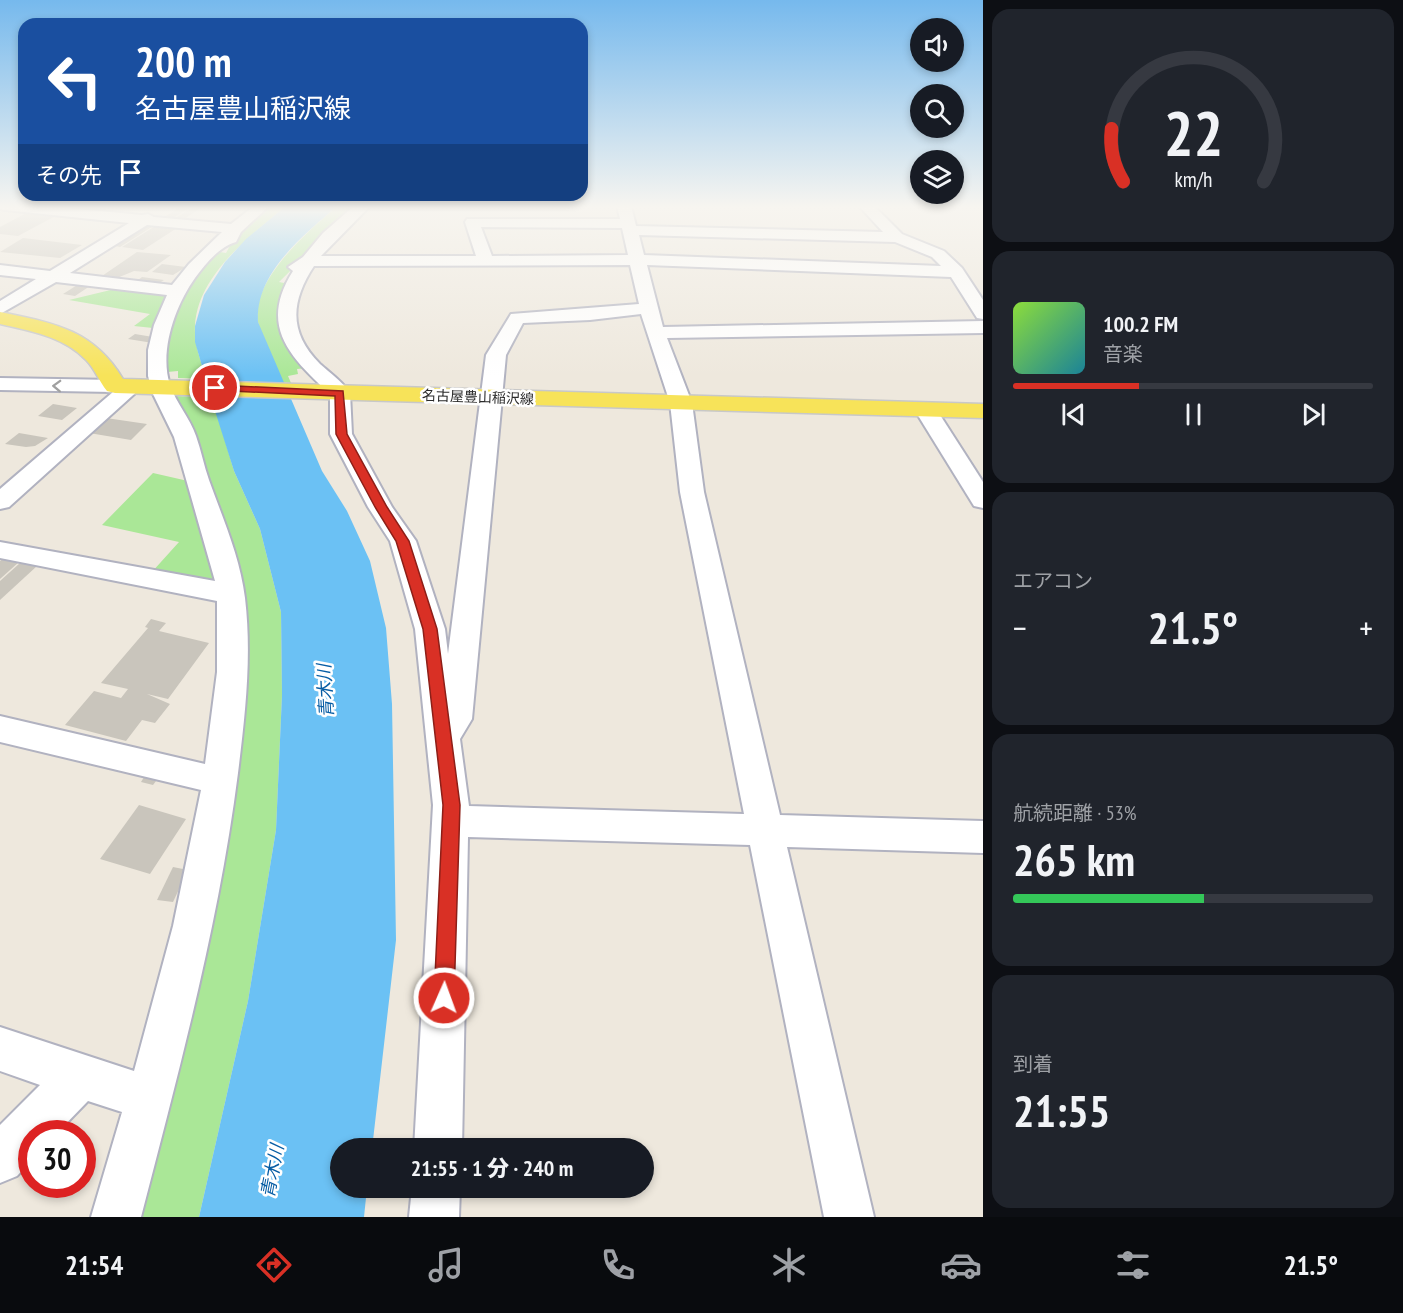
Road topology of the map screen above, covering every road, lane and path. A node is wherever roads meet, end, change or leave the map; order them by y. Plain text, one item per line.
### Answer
1 (74, 263) edge
2 (198, 263) edge
3 (304, 263) edge
4 (307, 263) edge
5 (639, 263) edge
6 (874, 263) edge
7 (946, 263) edge
8 (0, 270) edge
9 (957, 274) junction
10 (52, 276) junction
11 (983, 278) edge
12 (282, 282) dead end
13 (175, 291) junction
14 (0, 309) edge
15 (981, 309) edge
16 (0, 318) edge
17 (652, 320) junction
18 (983, 327) edge
19 (0, 384) edge
20 (144, 387) junction
21 (332, 392) junction
22 (491, 397) junction
23 (681, 403) junction
24 (925, 409) junction
25 (983, 411) edge
26 (983, 501) edge
27 (0, 502) edge
28 (0, 550) edge
29 (231, 595) junction
30 (0, 729) edge
31 (443, 737) junction
32 (220, 781) junction
33 (450, 821) junction
34 (766, 831) junction
35 (983, 837) edge
36 (0, 1049) edge
37 (81, 1075) junction
38 (147, 1098) junction
39 (438, 1138) edge
40 (0, 1159) edge
41 (435, 1198) edge
42 (116, 1217) edge
43 (434, 1217) edge
44 (849, 1217) edge

1 - 10 street
2 - 13 street
3 - 12 street
4 - 21 street
5 - 17 street
6 - 9 street
7 - 9 street
8 - 10 street
9 - 11 street
9 - 15 street
10 - 13 street
10 - 14 street
13 - 20 street
16 - 20 main road
17 - 18 street
17 - 22 street
17 - 23 street
20 -> 19 street
20 - 21 main road, 名古屋豊山稲沢線
20 - 27 street
20 - 29 street
21 - 22 main road, 名古屋豊山稲沢線
21 - 31 street
22 - 23 main road, 名古屋豊山稲沢線
22 - 31 street
23 - 24 main road, 名古屋豊山稲沢線
23 - 34 street
24 - 25 main road, 名古屋豊山稲沢線
24 - 26 street
28 - 29 street
29 - 32 street
30 - 32 street
31 - 33 street
32 - 38 street
33 - 34 street
33 - 39 street
34 - 35 street
34 - 44 street
36 - 37 street
37 - 38 street
37 - 40 street
38 - 42 street
41 - 43 street

